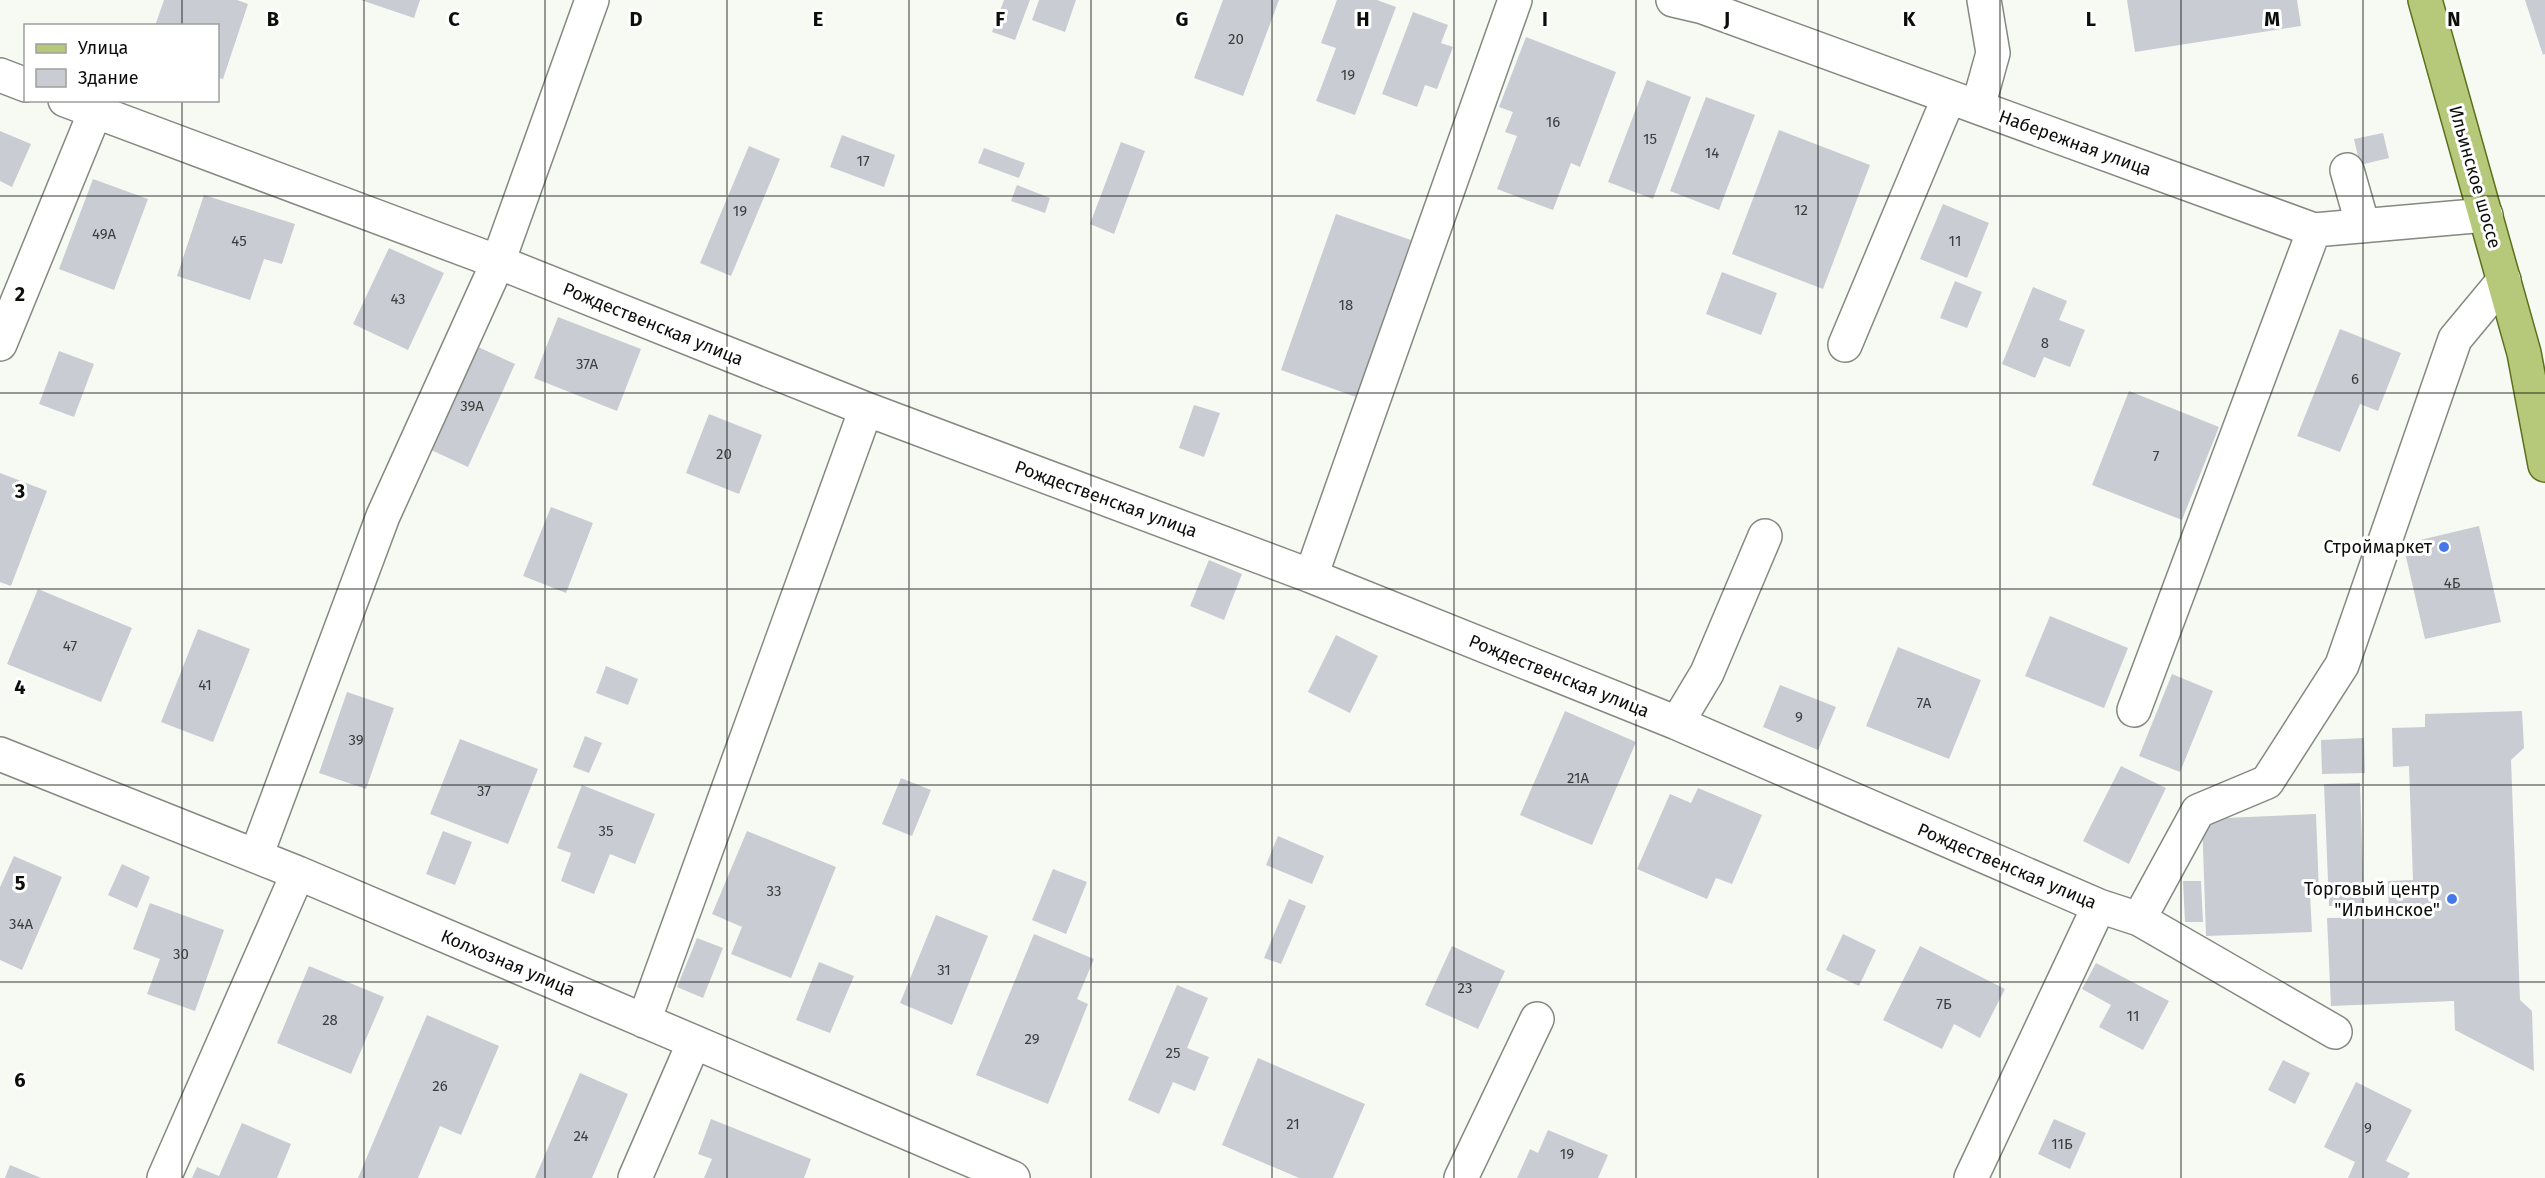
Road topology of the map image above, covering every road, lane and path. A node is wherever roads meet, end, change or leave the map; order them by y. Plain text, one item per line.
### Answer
1 (592, 0) edge
2 (1515, 0) edge
3 (1673, 0) edge
4 (1984, 0) edge
5 (2425, 0) edge
6 (0, 75) edge
7 (24, 84) edge
8 (1963, 102) junction
9 (80, 106) edge
10 (2347, 170) dead end
11 (2486, 215) junction
12 (2363, 226) junction
13 (2314, 230) junction
14 (498, 262) junction
15 (2504, 280) junction
16 (0, 344) edge
17 (1845, 345) dead end
18 (2534, 351) edge
19 (866, 410) junction
20 (2545, 465) edge
21 (1765, 536) dead end
22 (1311, 576) junction
23 (2134, 710) dead end
24 (1677, 723) junction
25 (0, 754) edge
26 (256, 856) junction
27 (298, 873) junction
28 (2099, 906) junction
29 (2139, 919) junction
30 (1537, 1020) dead end
31 (644, 1021) junction
32 (2335, 1032) dead end
33 (694, 1042) junction
34 (164, 1178) edge
35 (635, 1178) edge
36 (1013, 1178) edge
37 (1461, 1178) edge
38 (1971, 1178) edge

1 - 14 street
2 - 22 street
3 - 8 street, Набережная улица
4 - 8 street
5 - 11 main road, Ильинское шоссе
6 - 7 street
8 - 13 street, Набережная улица
8 - 17 street
9 - 14 street, Рождественская улица
9 - 16 street
10 - 12 street
11 - 12 street, Набережная улица
11 - 15 main road, Ильинское шоссе
12 - 13 street, Набережная улица
13 - 23 street
14 - 19 street, Рождественская улица
14 - 26 street
15 - 18 main road, Ильинское шоссе
15 - 29 street
18 - 20 main road, Ильинское шоссе
19 - 22 street, Рождественская улица
19 - 31 street
21 - 24 street
22 - 24 street, Рождественская улица
24 - 28 street, Рождественская улица
25 - 26 street, Колхозная улица
26 - 27 street, Колхозная улица
27 - 31 street, Колхозная улица
27 - 34 street
28 - 29 street, Рождественская улица
28 - 38 street
29 - 32 street, Рождественская улица
30 - 37 street
31 - 33 street, Колхозная улица
33 - 35 street
33 - 36 street, Колхозная улица

